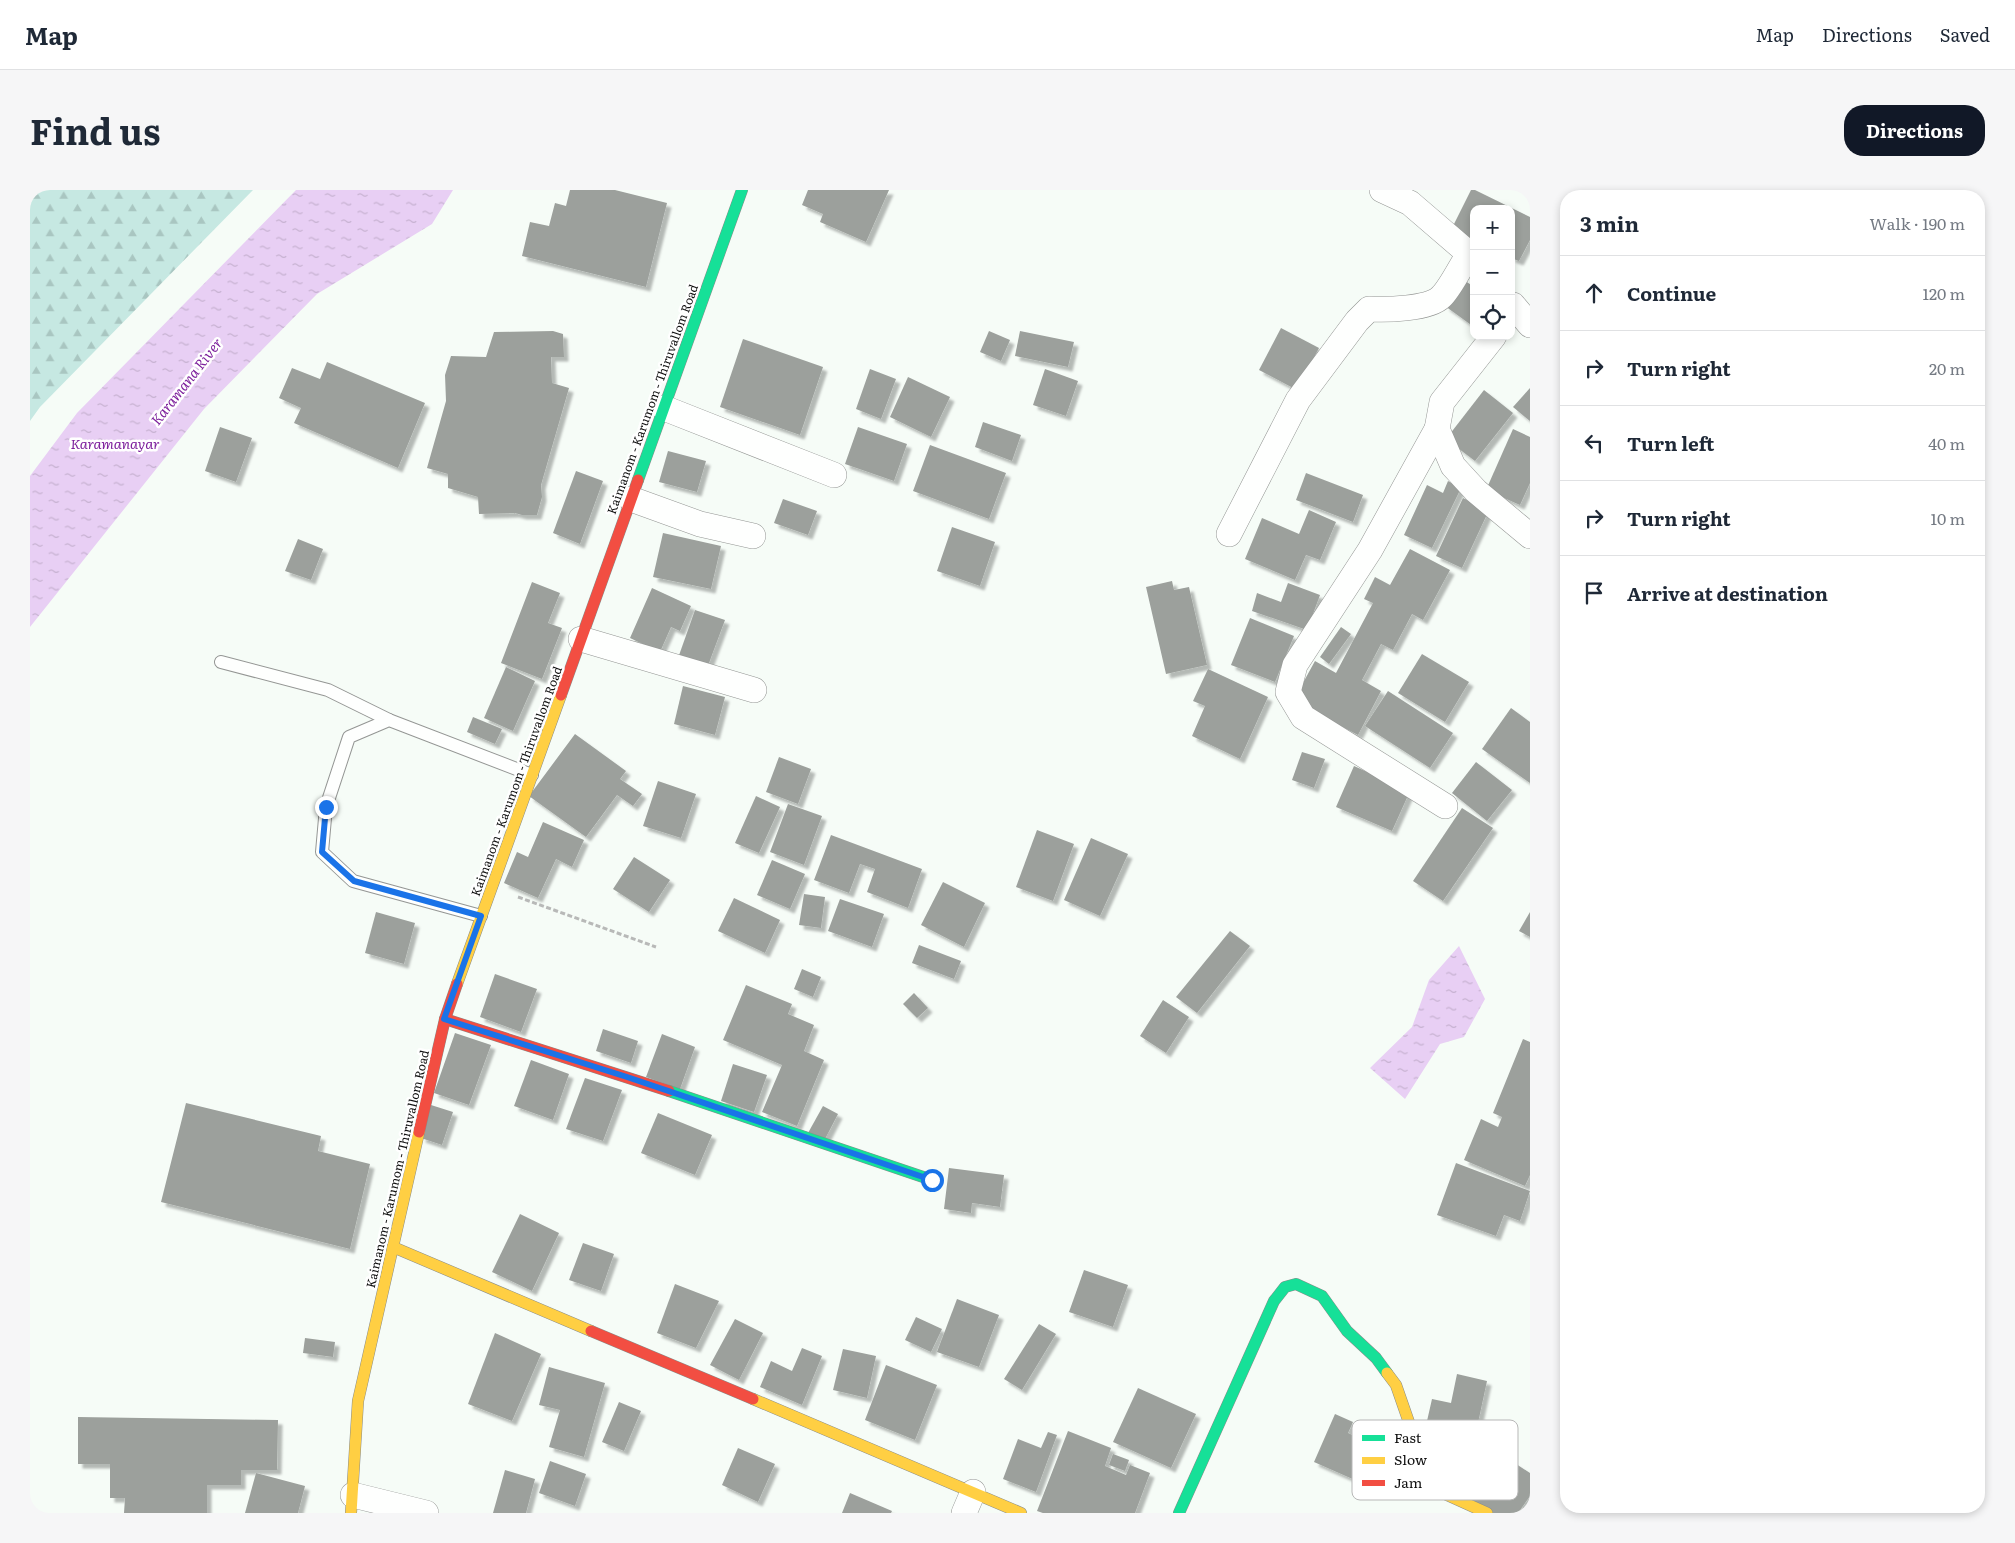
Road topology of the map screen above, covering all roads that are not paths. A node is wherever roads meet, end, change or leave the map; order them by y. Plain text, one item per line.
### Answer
1 (742, 190) edge
2 (1382, 190) edge
3 (1470, 255) edge
4 (1470, 257) edge
5 (1515, 309) edge
6 (1530, 325) edge
7 (1491, 340) edge
8 (664, 408) junction
9 (1437, 429) junction
10 (834, 475) dead end
11 (631, 499) junction
12 (1229, 534) dead end
13 (753, 536) dead end
14 (1530, 536) edge
15 (581, 639) junction
16 (221, 662) dead end
17 (754, 690) dead end
18 (389, 720) junction
19 (532, 775) junction
20 (1445, 806) dead end
21 (481, 916) junction
22 (444, 1019) junction
23 (932, 1180) dead end
24 (393, 1247) junction
25 (1408, 1420) edge
26 (1458, 1500) edge
27 (969, 1503) edge
28 (352, 1504) edge
29 (426, 1513) edge
30 (1021, 1513) edge
31 (1179, 1513) edge
32 (1487, 1513) edge

1 - 8 street, Kaimanom - Karumom - Thiruvallom Road
2 - 3 street
4 - 12 street
5 - 6 street
7 - 9 street
8 - 10 street
8 - 11 street, Kaimanom - Karumom - Thiruvallom Road
9 - 14 street
9 - 20 street
11 - 13 street
11 - 15 street, Kaimanom - Karumom - Thiruvallom Road
15 - 17 street
15 - 19 street, Kaimanom - Karumom - Thiruvallom Road
16 - 18 lane
18 - 19 lane
18 - 21 lane
19 - 21 street, Kaimanom - Karumom - Thiruvallom Road
21 - 22 street, Kaimanom - Karumom - Thiruvallom Road
22 - 23 street
22 - 24 street, Kaimanom - Karumom - Thiruvallom Road
24 - 27 street
24 - 28 street, Kaimanom - Karumom - Thiruvallom Road
25 - 31 street
26 - 32 street
27 - 30 street
28 - 29 street

